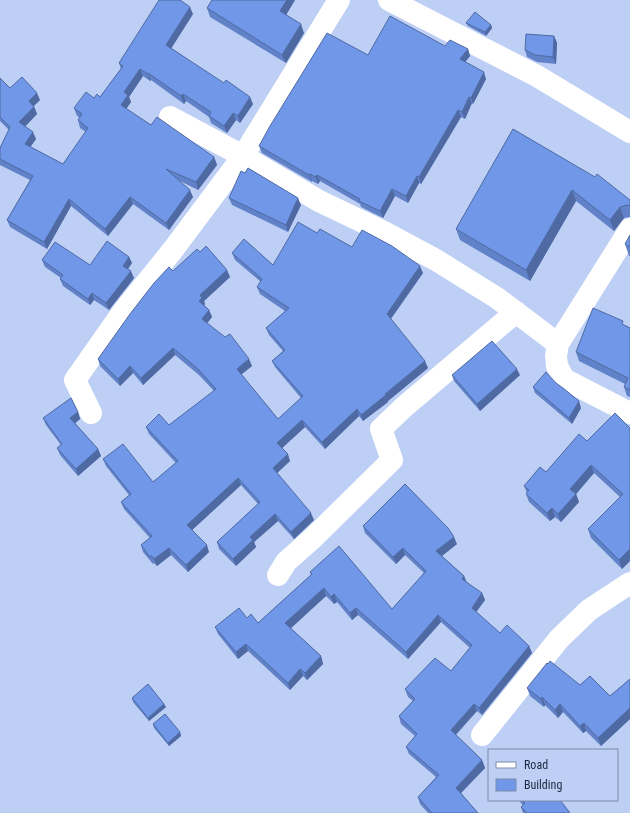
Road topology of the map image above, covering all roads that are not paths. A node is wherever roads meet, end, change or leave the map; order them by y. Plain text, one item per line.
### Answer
1 (339, 0) edge
2 (389, 0) edge
3 (170, 117) dead end
4 (630, 132) edge
5 (243, 156) junction
6 (630, 229) edge
7 (516, 312) junction
8 (558, 344) junction
9 (91, 413) dead end
10 (630, 413) edge
11 (278, 575) dead end
12 (630, 583) edge
13 (482, 735) dead end

1 - 5 street
2 - 4 street
3 - 5 street
5 - 7 street
5 - 9 street
6 - 8 street
7 - 8 street
7 - 11 street
8 - 10 street
12 - 13 street

